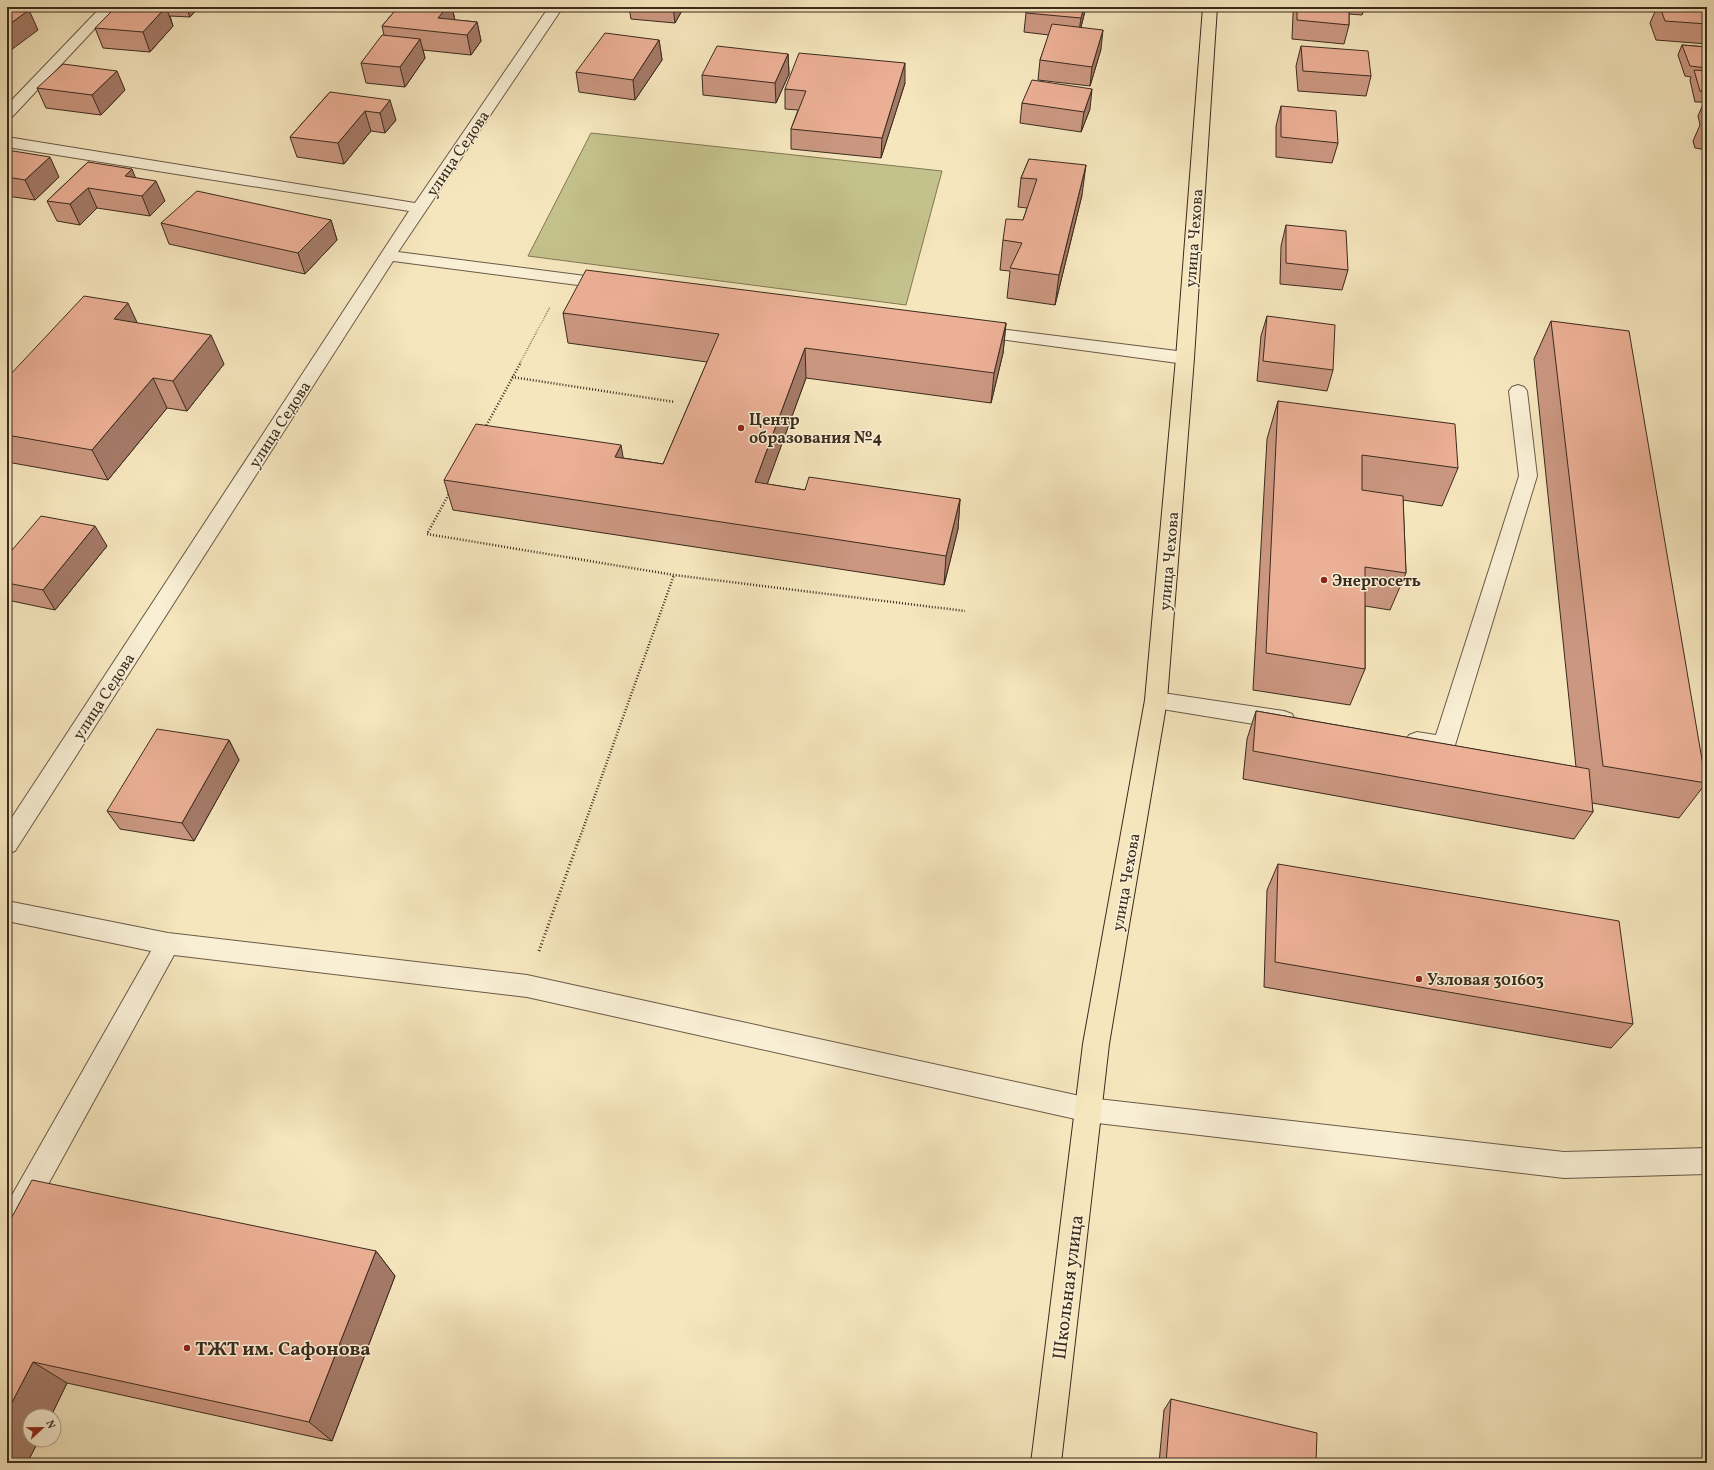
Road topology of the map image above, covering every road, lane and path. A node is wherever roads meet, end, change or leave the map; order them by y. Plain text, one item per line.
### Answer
1 (108, 7) edge
2 (556, 7) edge
3 (1210, 7) edge
4 (7, 114) edge
5 (7, 142) edge
6 (419, 208) junction
7 (388, 256) junction
8 (565, 278) junction
9 (628, 286) edge
10 (957, 329) edge
11 (1185, 358) junction
12 (512, 377) junction
13 (1518, 391) dead end
14 (675, 402) dead end
15 (482, 432) edge
16 (453, 486) edge
17 (674, 575) junction
18 (965, 611) dead end
19 (1156, 700) junction
20 (1305, 724) edge
21 (1398, 738) edge
22 (7, 844) edge
23 (7, 911) edge
24 (168, 944) junction
25 (527, 986) junction
26 (1089, 1110) junction
27 (1707, 1161) edge
28 (7, 1231) edge
29 (1046, 1463) edge

1 - 4 street
2 - 6 street, улица Седова
3 - 11 main road, улица Чехова
5 - 6 street
6 - 7 street, улица Седова
7 - 8 street
7 - 22 street, улица Седова
8 - 9 street
8 - 12 path
10 - 11 street
11 - 19 main road, улица Чехова
12 - 14 path
12 - 15 path
13 - 21 street
16 - 17 path
17 - 18 path
17 - 25 path
19 - 20 street
19 - 26 main road, улица Чехова
23 - 24 street
24 - 25 street
24 - 28 street
25 - 26 street
26 - 27 street
26 - 29 main road, Школьная улица

